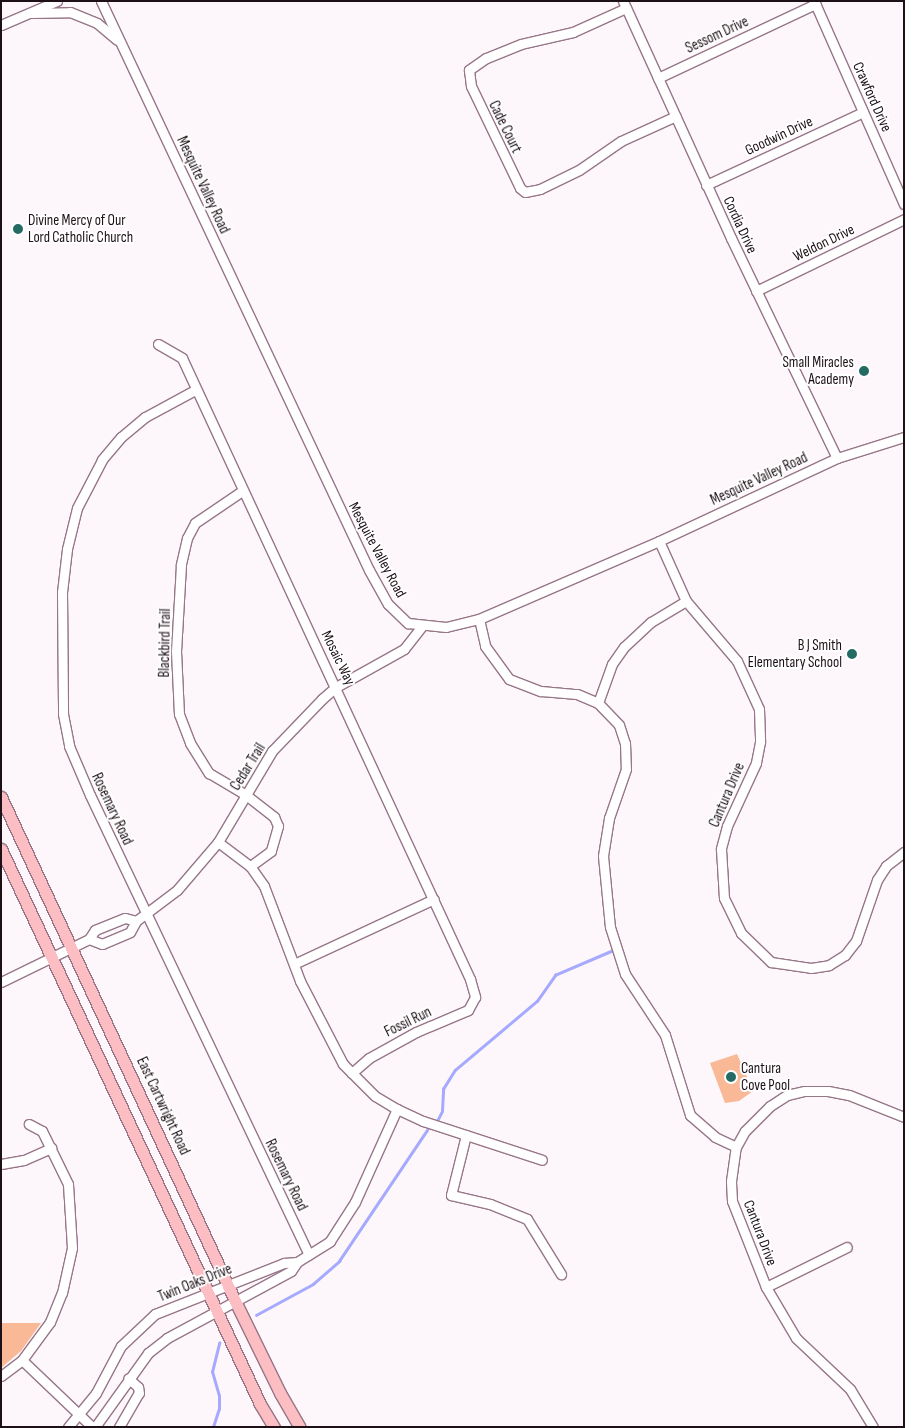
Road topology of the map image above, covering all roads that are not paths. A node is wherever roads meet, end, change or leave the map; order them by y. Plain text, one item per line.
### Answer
1 (57, 1) edge
2 (101, 1) edge
3 (814, 3) edge
4 (624, 4) edge
5 (31, 13) junction
6 (1, 26) edge
7 (124, 48) junction
8 (658, 78) junction
9 (863, 112) junction
10 (676, 116) junction
11 (706, 185) junction
12 (904, 204) edge
13 (904, 219) edge
14 (756, 291) junction
15 (158, 344) dead end
16 (195, 390) junction
17 (904, 437) edge
18 (838, 458) junction
19 (242, 491) junction
20 (659, 541) junction
21 (686, 601) junction
22 (479, 619) junction
23 (422, 626) junction
24 (336, 687) junction
25 (598, 703) junction
26 (246, 795) junction
27 (1, 797) edge
28 (218, 842) junction
29 (1, 849) edge
30 (904, 852) edge
31 (250, 866) junction
32 (434, 899) junction
33 (146, 914) junction
34 (136, 921) junction
35 (89, 939) junction
36 (72, 948) junction
37 (52, 959) junction
38 (294, 964) junction
39 (1, 982) edge
40 (475, 997) joint
41 (352, 1073) junction
42 (397, 1108) junction
43 (904, 1117) edge
44 (29, 1124) dead end
45 (466, 1135) junction
46 (736, 1147) junction
47 (51, 1148) junction
48 (542, 1160) dead end
49 (1, 1164) edge
50 (847, 1247) dead end
51 (309, 1255) junction
52 (297, 1262) junction
53 (561, 1274) dead end
54 (228, 1284) junction
55 (766, 1287) junction
56 (208, 1291) junction
57 (236, 1302) junction
58 (218, 1312) junction
59 (22, 1360) junction
60 (1, 1376) edge
61 (128, 1378) junction
62 (80, 1415) junction
63 (68, 1427) edge
64 (94, 1427) edge
65 (119, 1427) edge
66 (274, 1427) edge
67 (300, 1427) edge
68 (873, 1427) edge

1 - 5 street
2 - 7 street, Mesquite Valley Road
3 - 8 street, Sessom Drive
3 - 9 street, Crawford Drive
4 - 8 street, Cordia Drive
4 - 10 street, Cade Court
5 - 6 street
5 - 7 street
7 - 23 street, Mesquite Valley Road
8 - 10 street, Cordia Drive
9 - 11 street, Goodwin Drive
9 - 12 street, Crawford Drive
10 - 11 street, Cordia Drive
11 - 14 street, Cordia Drive
13 - 14 street, Weldon Drive
14 - 18 street, Cordia Drive
15 - 16 street, Mosaic Way
16 - 19 street, Mosaic Way
16 - 33 street, Rosemary Road
17 - 18 street, Mesquite Valley Road
18 - 20 street, Mesquite Valley Road
19 - 24 street, Mosaic Way
19 - 26 street, Blackbird Trail
20 - 21 street, Cantura Drive
20 - 22 street, Mesquite Valley Road
21 - 25 street
21 - 30 street, Cantura Drive
22 - 23 street, Mesquite Valley Road
22 - 25 street
23 - 24 street, Cedar Trail
24 - 26 street, Cedar Trail
24 - 32 street, Mosaic Way
25 - 46 street
26 - 28 street, Cedar Trail
26 - 31 street, Blackbird Trail
27 - 36 main road, East Cartwright Road
28 - 31 street
28 - 33 street, Cedar Trail
29 - 37 main road
31 - 38 street
32 - 38 street
32 - 40 street, Mosaic Way
33 - 34 street, Cedar Trail
33 - 51 street, Rosemary Road
34 - 35 street, Cedar Trail
34 - 35 street, Cedar Trail
35 - 36 street, Cedar Trail
36 - 37 street, Cedar Trail
36 - 54 main road, East Cartwright Road
37 - 39 street, Cedar Trail
37 - 56 main road
38 - 41 street
40 - 41 street, Fossil Run
41 - 42 street
42 - 45 street
42 - 51 street, Twin Oaks Drive
43 - 46 street, Cantura Drive
44 - 47 street
45 - 48 street
45 - 53 street
46 - 55 street, Cantura Drive
47 - 49 street
47 - 59 street
50 - 55 street
51 - 52 street, Twin Oaks Drive
52 - 54 street, Twin Oaks Drive
52 - 57 street, Twin Oaks Drive
54 - 56 street, Twin Oaks Drive
54 - 57 main road, East Cartwright Road
55 - 68 street, Cantura Drive
56 - 58 main road
56 - 62 street, Twin Oaks Drive
57 - 58 street, Twin Oaks Drive
57 - 67 main road, East Cartwright Road
58 - 61 street, Twin Oaks Drive
58 - 66 main road
59 - 60 street
59 - 62 street
61 - 64 street, Twin Oaks Drive
61 - 65 street
62 - 63 street, Twin Oaks Drive
62 - 64 street

